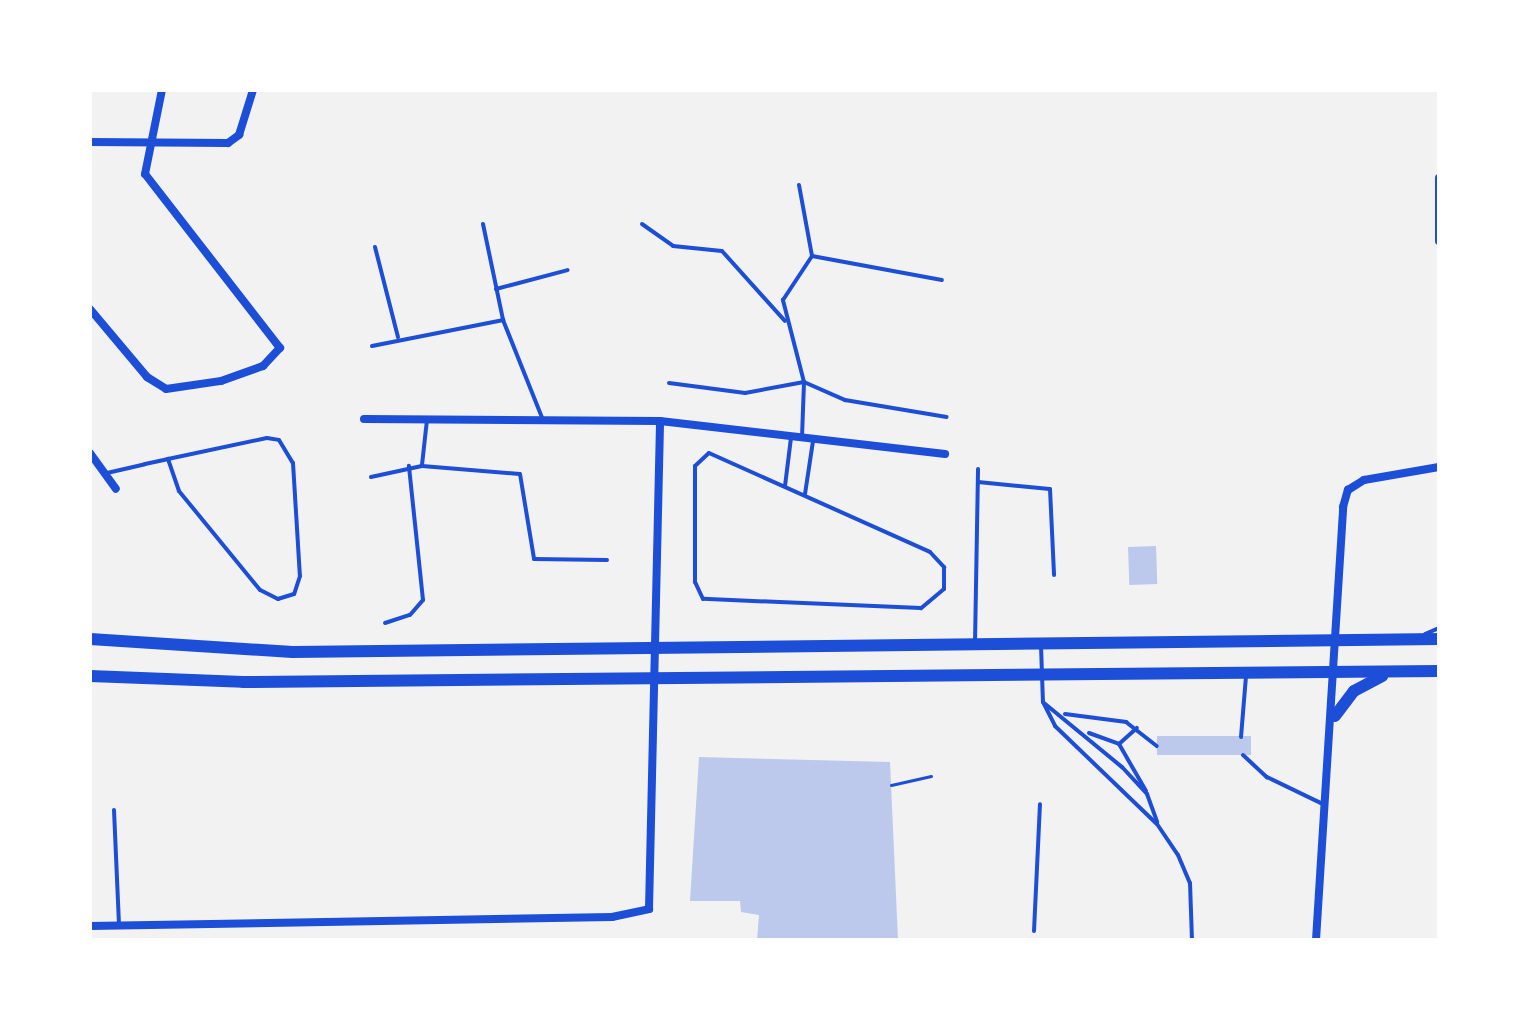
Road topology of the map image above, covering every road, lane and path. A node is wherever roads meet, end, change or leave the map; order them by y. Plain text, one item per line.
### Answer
1 (162, 90) edge
2 (253, 90) edge
3 (90, 142) edge
4 (147, 146) junction
5 (1439, 178) edge
6 (799, 185) dead end
7 (483, 224) dead end
8 (642, 224) dead end
9 (1439, 241) edge
10 (375, 247) dead end
11 (812, 256) junction
12 (568, 270) dead end
13 (942, 280) dead end
14 (496, 289) junction
15 (90, 309) edge
16 (503, 320) junction
17 (785, 322) junction
18 (398, 337) junction
19 (372, 346) dead end
20 (804, 382) junction
21 (669, 383) dead end
22 (947, 417) dead end
23 (364, 419) dead end
24 (427, 420) junction
25 (660, 421) junction
26 (544, 422) junction
27 (791, 438) junction
28 (802, 439) junction
29 (813, 441) junction
30 (90, 453) edge
31 (945, 454) dead end
32 (168, 459) junction
33 (409, 466) junction
34 (422, 466) junction
35 (1439, 467) edge
36 (978, 469) dead end
37 (106, 473) junction
38 (371, 477) dead end
39 (978, 482) junction
40 (785, 486) junction
41 (116, 489) dead end
42 (805, 494) junction
43 (607, 560) dead end
44 (1054, 575) dead end
45 (385, 623) dead end
46 (1439, 628) edge
47 (90, 639) edge
48 (1439, 639) edge
49 (1412, 640) junction
50 (1339, 643) junction
51 (975, 645) junction
52 (1041, 646) junction
53 (656, 649) junction
54 (1397, 671) junction
55 (1439, 671) edge
56 (1041, 673) junction
57 (1247, 673) junction
58 (1337, 675) junction
59 (90, 676) edge
60 (651, 676) junction
61 (1043, 702) junction
62 (1065, 714) junction
63 (1335, 716) junction
64 (1137, 728) junction
65 (1087, 733) junction
66 (1241, 737) dead end
67 (1119, 744) junction
68 (1157, 746) dead end
69 (1243, 755) dead end
70 (931, 776) dead end
71 (891, 785) dead end
72 (1147, 794) junction
73 (1040, 804) dead end
74 (1327, 806) junction
75 (114, 810) dead end
76 (1157, 824) junction
77 (119, 923) junction
78 (90, 926) edge
79 (1034, 931) dead end
80 (1192, 940) edge
81 (1316, 940) edge

1 - 4 street
2 - 4 street
3 - 4 street
4 - 15 street
5 - 9 street
6 - 11 lane
7 - 14 lane
8 - 17 lane
10 - 18 lane
11 - 13 lane
11 - 17 lane
12 - 14 lane
14 - 16 lane
16 - 18 lane
16 - 26 lane
17 - 20 lane
18 - 19 lane
20 - 21 lane
20 - 22 lane
20 - 28 lane
23 - 24 street
24 - 26 street
24 - 34 lane
25 - 26 street
25 - 27 street
25 - 53 street
27 - 28 street
27 - 40 lane
28 - 29 street
29 - 31 street
29 - 42 lane
30 - 37 street
32 - 32 lane
32 - 37 lane
33 - 34 lane
33 - 38 lane
33 - 45 lane
34 - 43 lane
35 - 50 street
36 - 39 lane
37 - 41 street
39 - 44 lane
39 - 51 lane
40 - 42 lane
40 - 42 lane
46 - 49 lane
47 - 53 main road
48 - 49 main road
49 - 50 main road
50 - 52 main road
50 - 58 street
51 - 52 main road
51 - 53 main road
52 - 56 lane
53 - 60 street
54 - 55 main road
54 - 58 main road
54 - 63 main road
56 - 57 main road
56 - 60 main road
56 - 61 lane
57 - 58 main road
57 - 66 lane
58 - 63 street
59 - 60 main road
60 - 77 street
61 - 62 lane
61 - 76 lane
62 - 64 lane
62 - 65 lane
63 - 74 street
64 - 67 lane
64 - 68 lane
65 - 67 lane
65 - 72 lane
67 - 72 lane
69 - 74 lane
70 - 71 path
72 - 76 lane
73 - 79 lane
74 - 81 street
75 - 77 lane
76 - 80 lane
77 - 78 street

